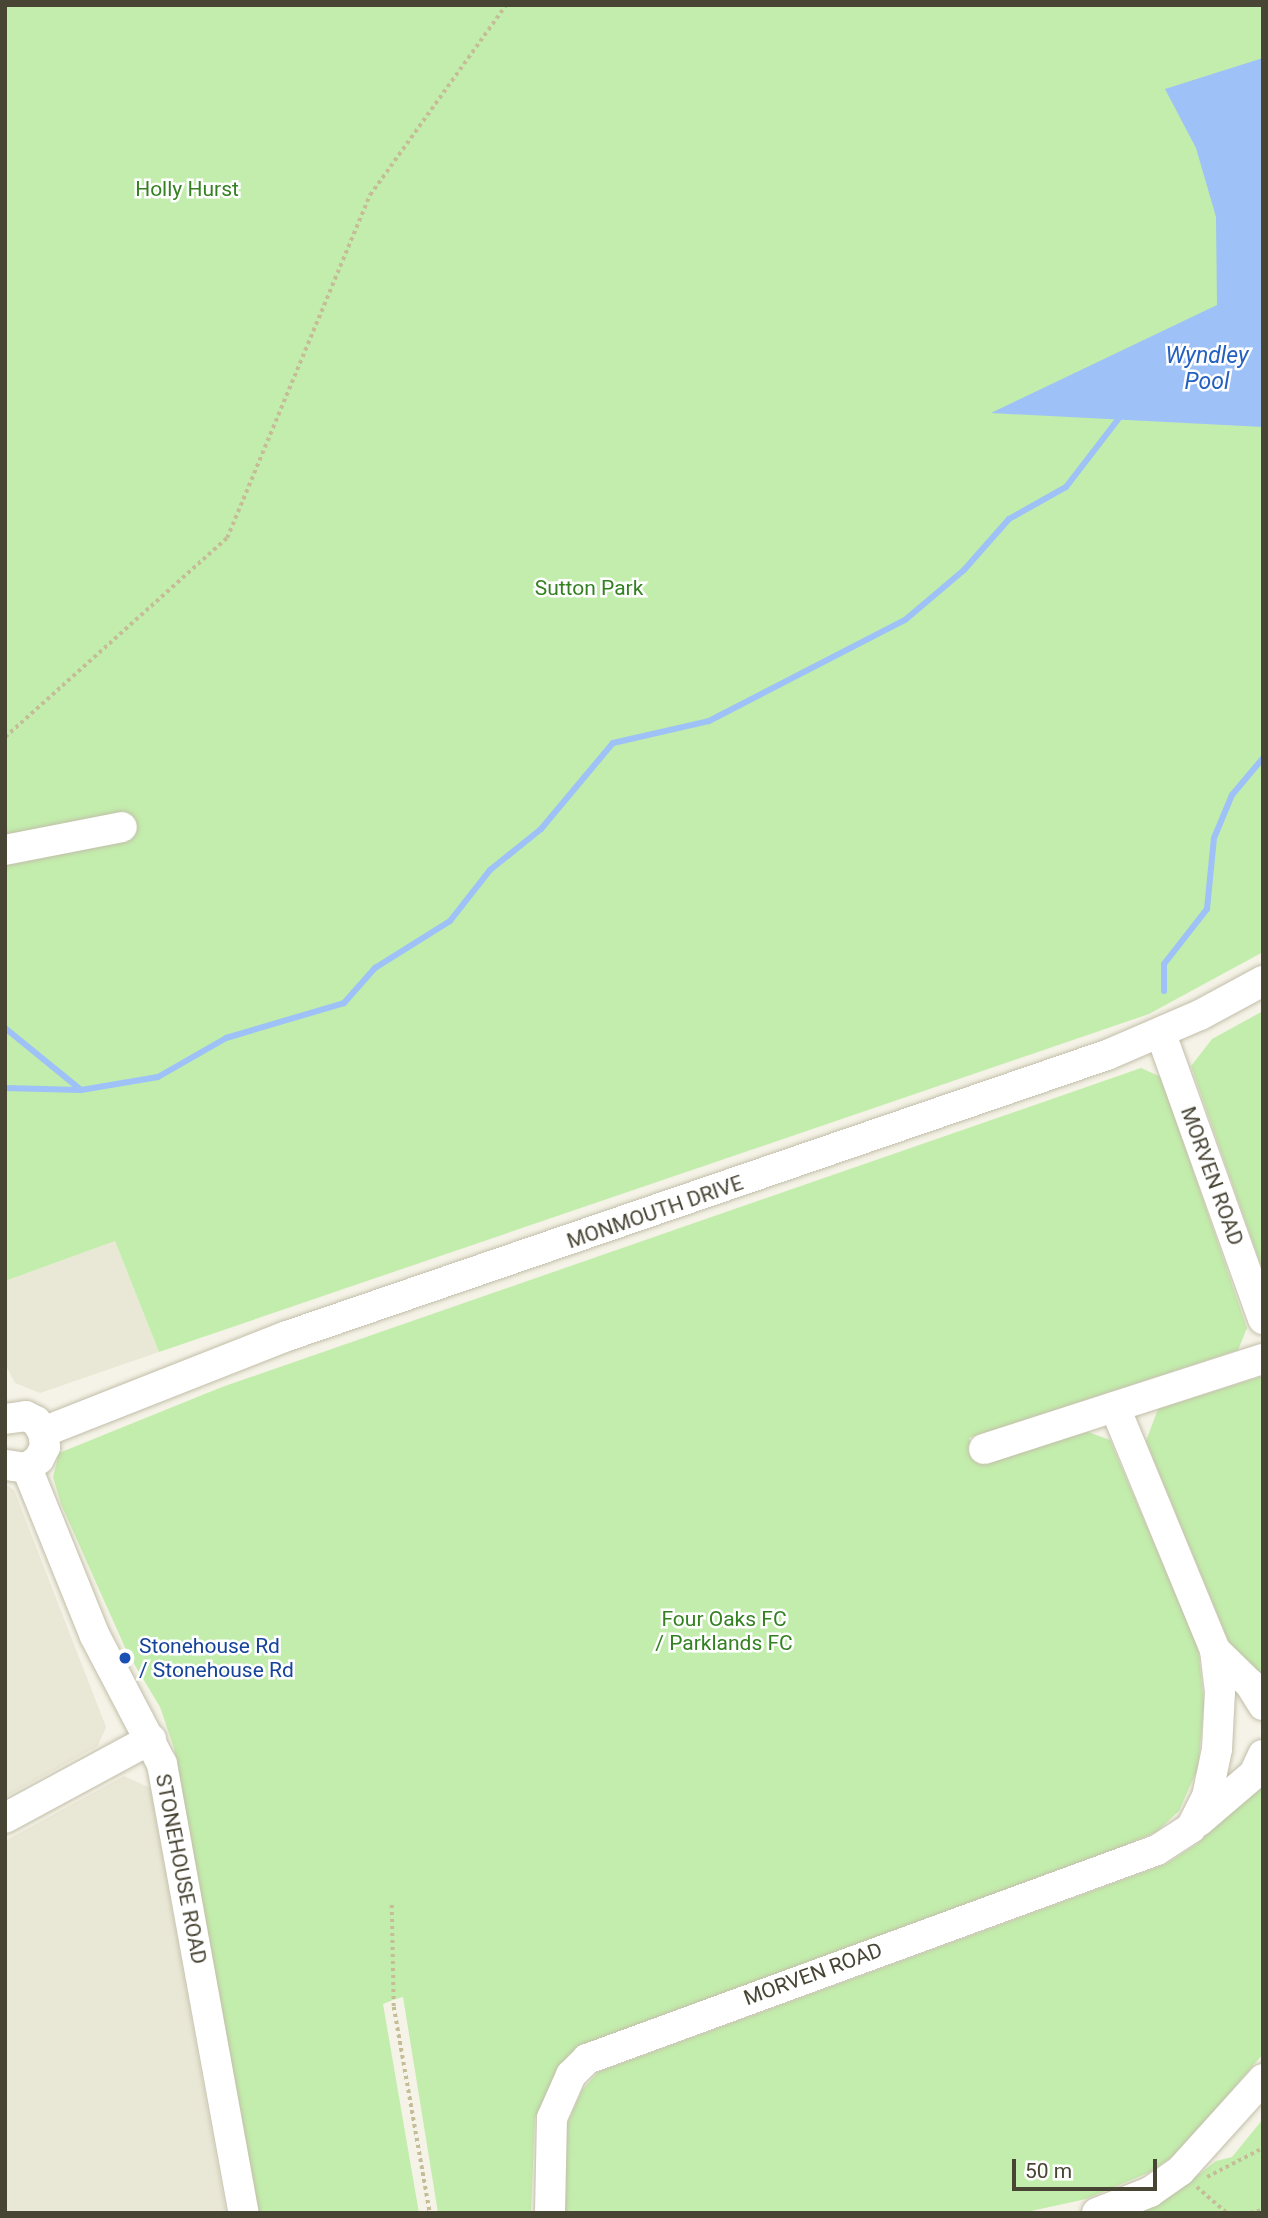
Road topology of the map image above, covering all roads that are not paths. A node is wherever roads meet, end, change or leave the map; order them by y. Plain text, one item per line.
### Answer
1 (122, 827) dead end
2 (5, 850) edge
3 (1263, 981) edge
4 (1161, 1034) junction
5 (1263, 1319) edge
6 (1263, 1359) edge
7 (1115, 1407) junction
8 (6, 1414) edge
9 (43, 1432) junction
10 (984, 1449) dead end
11 (16, 1466) edge
12 (1215, 1650) junction
13 (1263, 1705) edge
14 (151, 1739) junction
15 (1263, 1755) edge
16 (5, 1818) edge
17 (1191, 1828) junction
18 (1263, 2079) edge
19 (244, 2213) edge
20 (550, 2213) edge
21 (1097, 2213) edge

1 - 2 street
3 - 4 street, MONMOUTH DRIVE
4 - 5 street, MORVEN ROAD
4 - 9 street, MONMOUTH DRIVE
6 - 7 street
7 - 10 street
7 - 12 street, MORVEN ROAD
8 - 9 street
9 - 11 street
11 - 14 street, STONEHOUSE ROAD
12 - 13 street, MORVEN ROAD
12 - 17 street, MORVEN ROAD
14 - 16 street
14 - 19 street, STONEHOUSE ROAD
15 - 17 street, MORVEN ROAD
17 - 20 street, MORVEN ROAD
18 - 21 street

